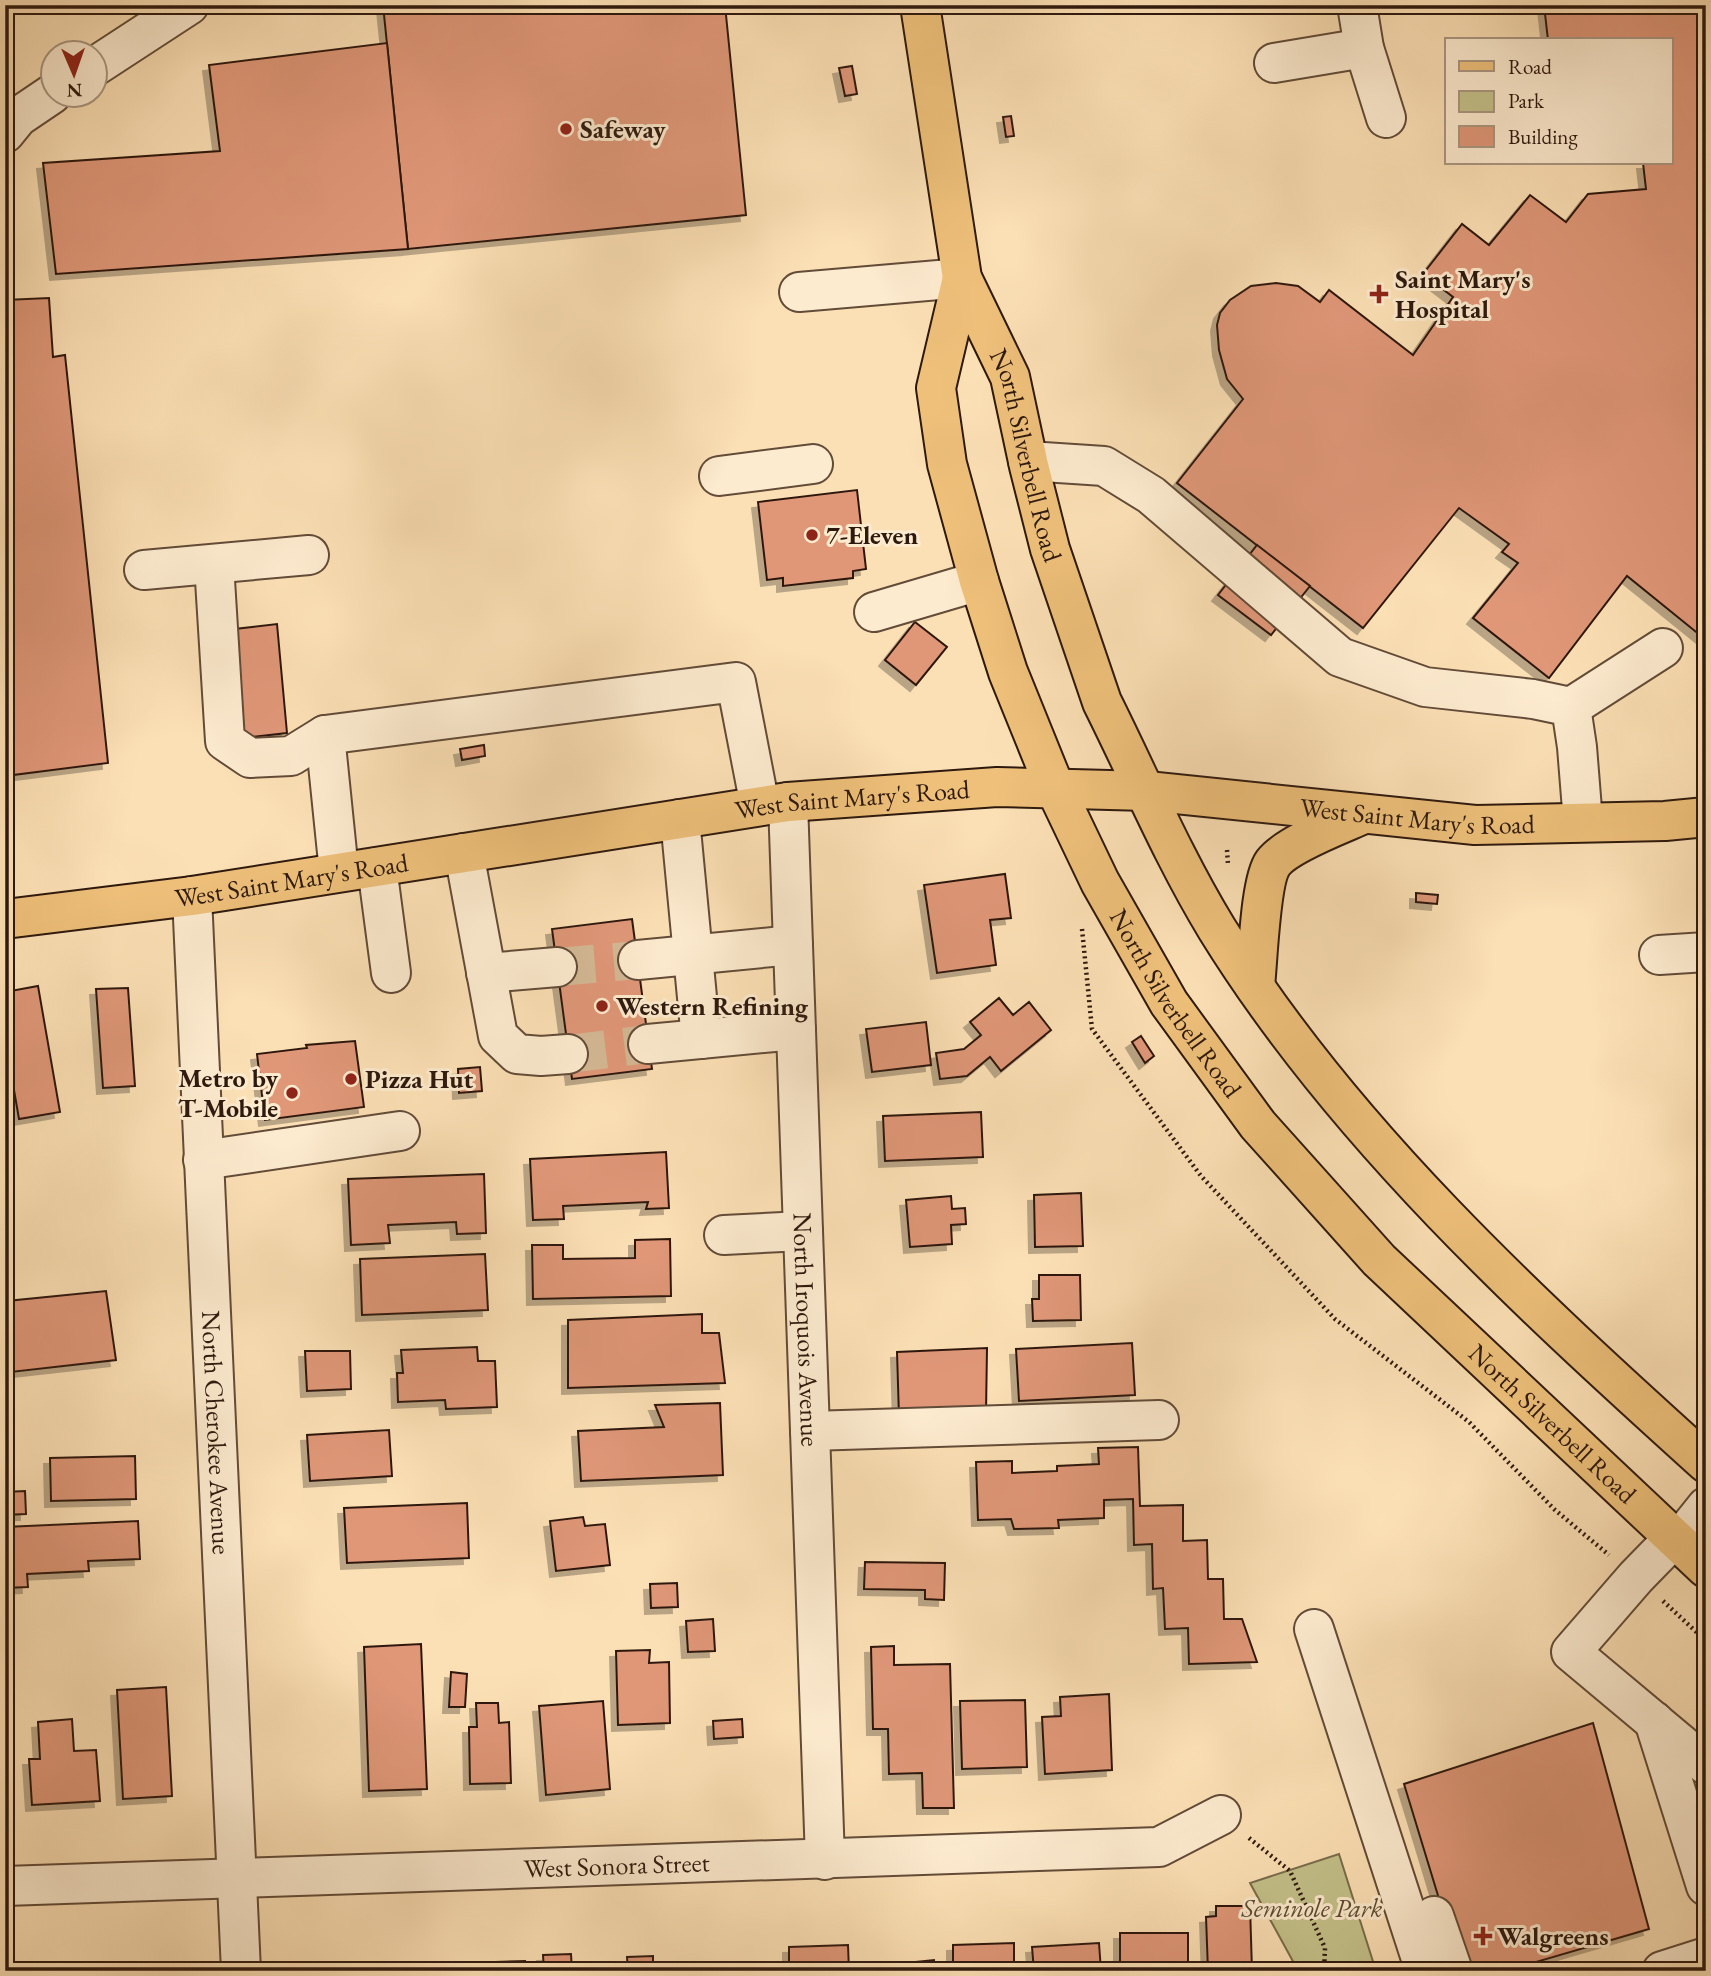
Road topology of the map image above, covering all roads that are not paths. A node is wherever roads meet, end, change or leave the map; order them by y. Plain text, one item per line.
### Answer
1 (189, 5) edge
2 (919, 5) edge
3 (1357, 5) edge
4 (1364, 48) junction
5 (108, 58) edge
6 (1273, 63) dead end
7 (38, 103) edge
8 (1386, 118) dead end
9 (5, 133) edge
10 (962, 278) junction
11 (799, 292) dead end
12 (1028, 461) junction
13 (813, 464) dead end
14 (719, 476) dead end
15 (309, 555) dead end
16 (214, 564) junction
17 (144, 570) dead end
18 (979, 581) junction
19 (874, 612) dead end
20 (1663, 648) dead end
21 (1571, 707) junction
22 (325, 735) junction
23 (1055, 788) junction
24 (1147, 792) junction
25 (774, 804) junction
26 (1365, 814) junction
27 (1706, 817) edge
28 (680, 818) junction
29 (1583, 822) junction
30 (464, 853) junction
31 (377, 867) junction
32 (339, 872) junction
33 (192, 896) junction
34 (5, 919) edge
35 (793, 945) junction
36 (1706, 952) edge
37 (693, 955) junction
38 (1659, 955) dead end
39 (638, 960) tunnel mouth
40 (557, 967) tunnel mouth
41 (391, 973) dead end
42 (486, 974) junction
43 (1255, 986) junction
44 (796, 1030) junction
45 (701, 1039) junction
46 (648, 1044) tunnel mouth
47 (568, 1054) tunnel mouth
48 (400, 1131) dead end
49 (203, 1160) junction
50 (803, 1231) junction
51 (724, 1235) dead end
52 (1159, 1420) dead end
53 (810, 1431) junction
54 (1706, 1463) edge
55 (1706, 1507) edge
56 (1676, 1540) junction
57 (1706, 1568) edge
58 (1314, 1629) dead end
59 (1653, 1721) junction
60 (1354, 1754) junction
61 (1706, 1765) edge
62 (1221, 1815) road end
63 (825, 1860) junction
64 (237, 1878) junction
65 (5, 1886) edge
66 (1706, 1886) edge
67 (1706, 1957) edge
68 (241, 1971) edge
69 (1425, 1971) edge
70 (1453, 1971) edge
71 (1662, 1971) edge

1 - 5 street
2 - 10 main road, North Silverbell Road
3 - 4 street
4 - 6 street
4 - 8 street
7 - 9 street
10 - 11 street
10 - 12 main road, North Silverbell Road
10 - 18 main road, North Silverbell Road
12 - 21 street
12 - 24 main road, North Silverbell Road
13 - 14 street
15 - 16 street
16 - 17 street
16 - 22 street
18 - 19 street
18 - 23 main road, North Silverbell Road
20 - 21 street
21 - 29 street
22 - 25 street, North Iroquois Avenue
22 - 32 street
23 - 24 main road, West Saint Mary's Road
23 - 25 main road, West Saint Mary's Road
23 - 56 main road, North Silverbell Road
24 - 26 main road, West Saint Mary's Road
24 - 43 main road, North Silverbell Road
25 - 28 main road, West Saint Mary's Road
25 - 35 street, North Iroquois Avenue
26 - 29 main road, West Saint Mary's Road
26 - 43 main road
27 - 29 main road, West Saint Mary's Road
28 - 30 main road, West Saint Mary's Road
28 - 37 street
30 - 31 main road, West Saint Mary's Road
30 - 42 street
31 - 32 main road, West Saint Mary's Road
31 - 41 street
32 - 33 main road, West Saint Mary's Road
33 - 34 main road, West Saint Mary's Road
33 - 49 street, North Cherokee Avenue
35 - 37 street
35 - 44 street, North Iroquois Avenue
36 - 38 street
37 - 39 street
37 - 45 street
40 - 42 street
42 - 47 street
43 - 54 main road, North Silverbell Road
44 - 45 street
44 - 50 street, North Iroquois Avenue
45 - 46 street
48 - 49 street
49 - 64 street, North Cherokee Avenue
50 - 51 street
50 - 53 street, North Iroquois Avenue
52 - 53 street
53 - 63 street, North Iroquois Avenue
55 - 56 street
56 - 57 main road, North Silverbell Road
56 - 59 street
58 - 60 street
59 - 61 street
59 - 66 street
60 - 69 street
60 - 70 street
62 - 63 street, West Sonora Street
63 - 64 street, West Sonora Street
64 - 65 street, West Sonora Street
64 - 68 street, North Cherokee Avenue
67 - 71 street

